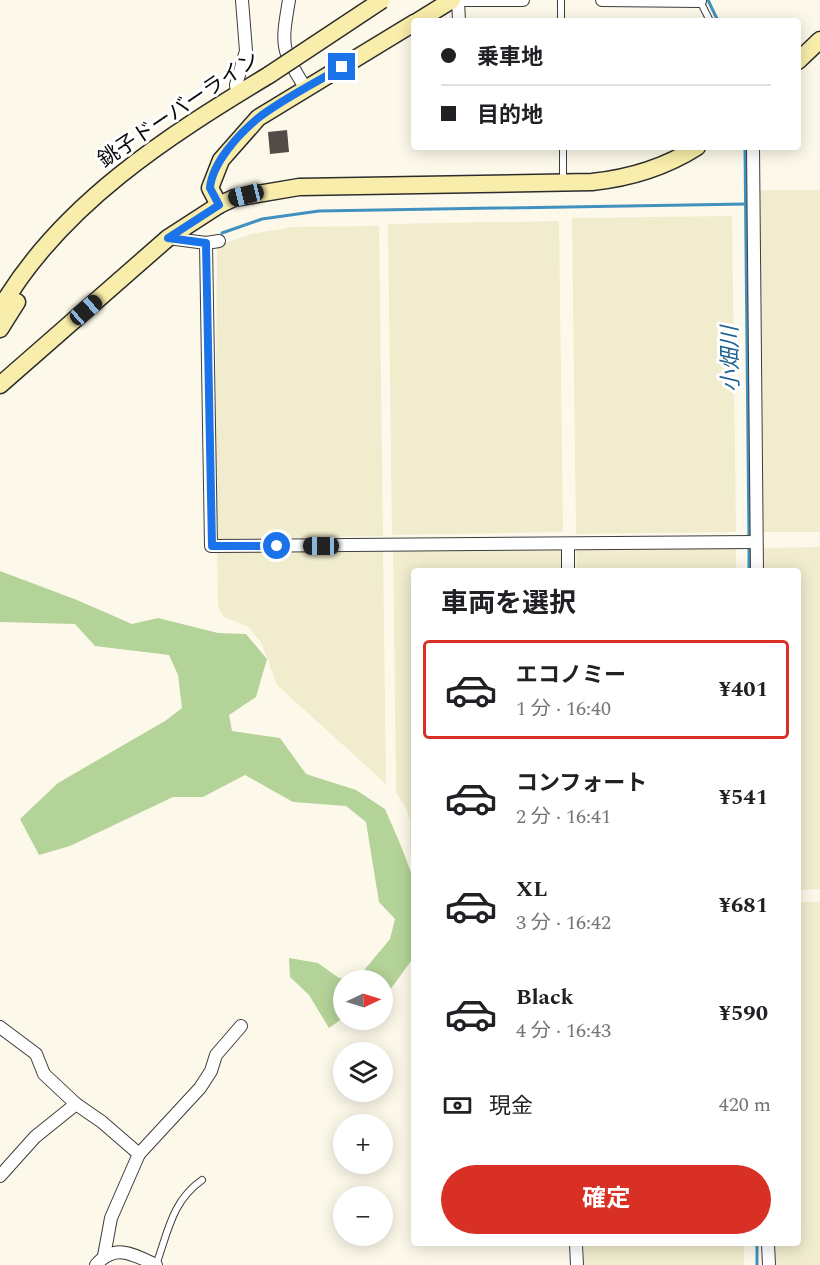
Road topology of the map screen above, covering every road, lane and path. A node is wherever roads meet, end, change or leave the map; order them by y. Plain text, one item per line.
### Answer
1 (242, 0) edge
2 (288, 0) edge
3 (382, 0) edge
4 (452, 0) edge
5 (523, 0) edge
6 (561, 0) edge
7 (602, 0) edge
8 (700, 1) edge
9 (423, 18) edge
10 (458, 18) edge
11 (561, 18) edge
12 (708, 18) edge
13 (411, 25) edge
14 (820, 40) edge
15 (801, 58) edge
16 (306, 89) junction
17 (237, 94) junction
18 (172, 137) junction
19 (563, 150) edge
20 (692, 150) edge
21 (753, 150) edge
22 (126, 169) junction
23 (563, 185) junction
24 (219, 205) junction
25 (168, 238) junction
26 (219, 241) dead end
27 (206, 243) junction
28 (0, 288) edge
29 (0, 309) edge
30 (0, 329) edge
31 (8, 369) edge
32 (0, 385) edge
33 (756, 542) junction
34 (568, 544) junction
35 (568, 568) edge
36 (757, 568) edge
37 (241, 1026) dead end
38 (0, 1027) edge
39 (76, 1104) junction
40 (140, 1154) junction
41 (0, 1176) edge
42 (202, 1180) dead end
43 (576, 1246) edge
44 (768, 1246) edge
45 (100, 1261) edge
46 (156, 1265) edge
47 (577, 1265) edge
48 (769, 1265) edge

1 - 17 street
2 - 16 street
3 - 17 street, 銚子ドーバーライン, bridge
4 - 5 street
4 - 9 street
4 - 10 street
6 - 11 lane
7 - 8 street
8 - 12 lane
13 - 16 street
14 - 15 street
16 - 24 street
17 - 18 street, 銚子ドーバーライン
18 - 22 street, 銚子ドーバーライン
18 - 30 street
19 - 23 lane
20 - 23 street
21 - 33 street
22 - 28 street
22 - 29 street, 銚子ドーバーライン
23 - 24 street
24 - 25 street
25 - 27 street
25 - 31 street
26 - 27 street
27 - 34 street
31 - 32 street
33 - 34 street
33 - 36 street
34 - 35 street
37 - 40 street
38 - 39 street
39 - 40 street
39 - 41 street
40 - 45 street
42 - 46 lane
43 - 47 street
44 - 48 street
45 - 46 street

